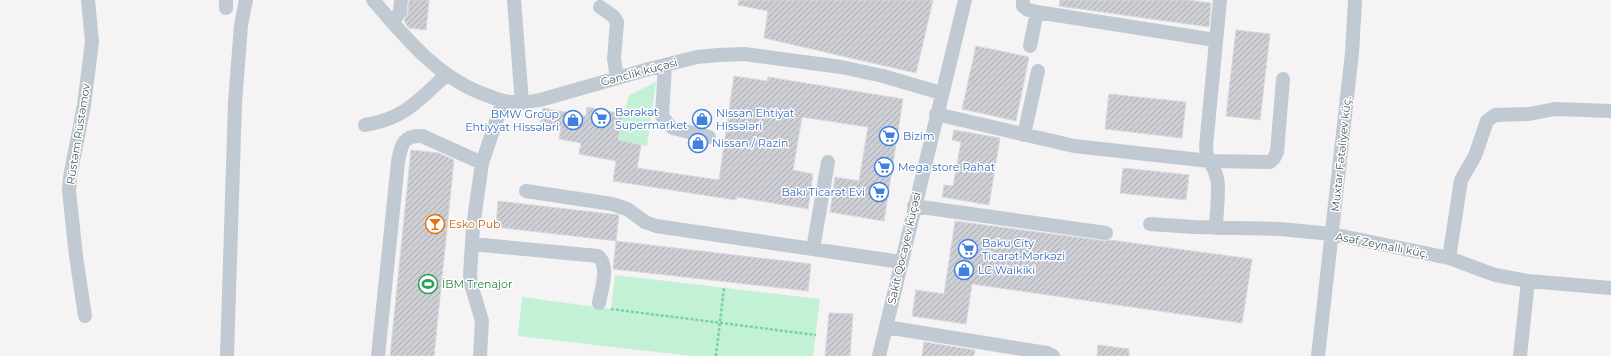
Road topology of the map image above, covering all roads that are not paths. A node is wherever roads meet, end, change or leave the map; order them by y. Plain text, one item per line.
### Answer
1 (88, 0) edge
2 (246, 0) edge
3 (373, 0) edge
4 (401, 0) edge
5 (514, 0) edge
6 (965, 0) edge
7 (1023, 0) edge
8 (1220, 0) edge
9 (1356, 0) edge
10 (600, 7) dead end
11 (1037, 12) junction
12 (392, 22) junction
13 (1215, 40) junction
14 (1030, 46) dead end
15 (664, 65) junction
16 (1038, 71) dead end
17 (446, 75) junction
18 (618, 78) junction
19 (1282, 79) dead end
20 (941, 93) junction
21 (503, 101) junction
22 (522, 103) junction
23 (1611, 111) edge
24 (936, 114) junction
25 (365, 125) dead end
26 (1024, 135) junction
27 (709, 137) dead end
28 (1209, 161) junction
29 (828, 162) dead end
30 (482, 163) junction
31 (526, 191) dead end
32 (914, 206) junction
33 (1150, 224) dead end
34 (1216, 228) junction
35 (1106, 233) dead end
36 (1332, 234) junction
37 (472, 244) junction
38 (813, 249) junction
39 (1449, 258) junction
40 (901, 262) junction
41 (1528, 281) junction
42 (1611, 288) edge
43 (605, 306) road end
44 (85, 316) dead end
45 (886, 327) junction
46 (227, 356) edge
47 (378, 356) edge
48 (480, 356) edge
49 (878, 356) edge
50 (1053, 356) edge
51 (1318, 356) edge
52 (1520, 356) edge

1 - 44 street, Rüstəm Rüstəmov
2 - 46 street
3 - 12 street, Gənclik küçəsi
4 - 12 street
5 - 22 street
6 - 20 street, Sakit Qocayev küçəsi
7 - 11 street
8 - 13 street
9 - 36 street, Muxtar Fətəliyev küç.
10 - 18 street
11 - 13 street
11 - 14 street
12 - 17 street, Gənclik küçəsi
13 - 28 street
15 - 18 street, Gənclik küçəsi
15 - 20 street, Gənclik küçəsi
15 - 27 street
16 - 26 street
17 - 21 street, Gənclik küçəsi
17 - 25 street
18 - 22 street, Gənclik küçəsi
19 - 28 street
20 - 24 street, Sakit Qocayev küçəsi
21 - 22 street, Gənclik küçəsi
21 - 30 street
23 - 39 street
24 - 26 street
24 - 32 street, Sakit Qocayev küçəsi
26 - 28 street
28 - 34 street
29 - 38 street
30 - 37 street
30 - 47 street
31 - 38 street
32 - 35 street
32 - 40 street, Sakit Qocayev küçəsi
33 - 34 street, Asəf Zeynallı küç.
34 - 36 street, Asəf Zeynallı küç.
36 - 39 street, Asəf Zeynallı küç.
36 - 51 street, Muxtar Fətəliyev küç.
37 - 43 street
37 - 48 street
38 - 40 street
39 - 41 street, Asəf Zeynallı küç.
40 - 45 street, Sakit Qocayev küçəsi
41 - 42 street, Asəf Zeynallı küç.
41 - 52 street
45 - 49 street, Sakit Qocayev küçəsi
45 - 50 street

